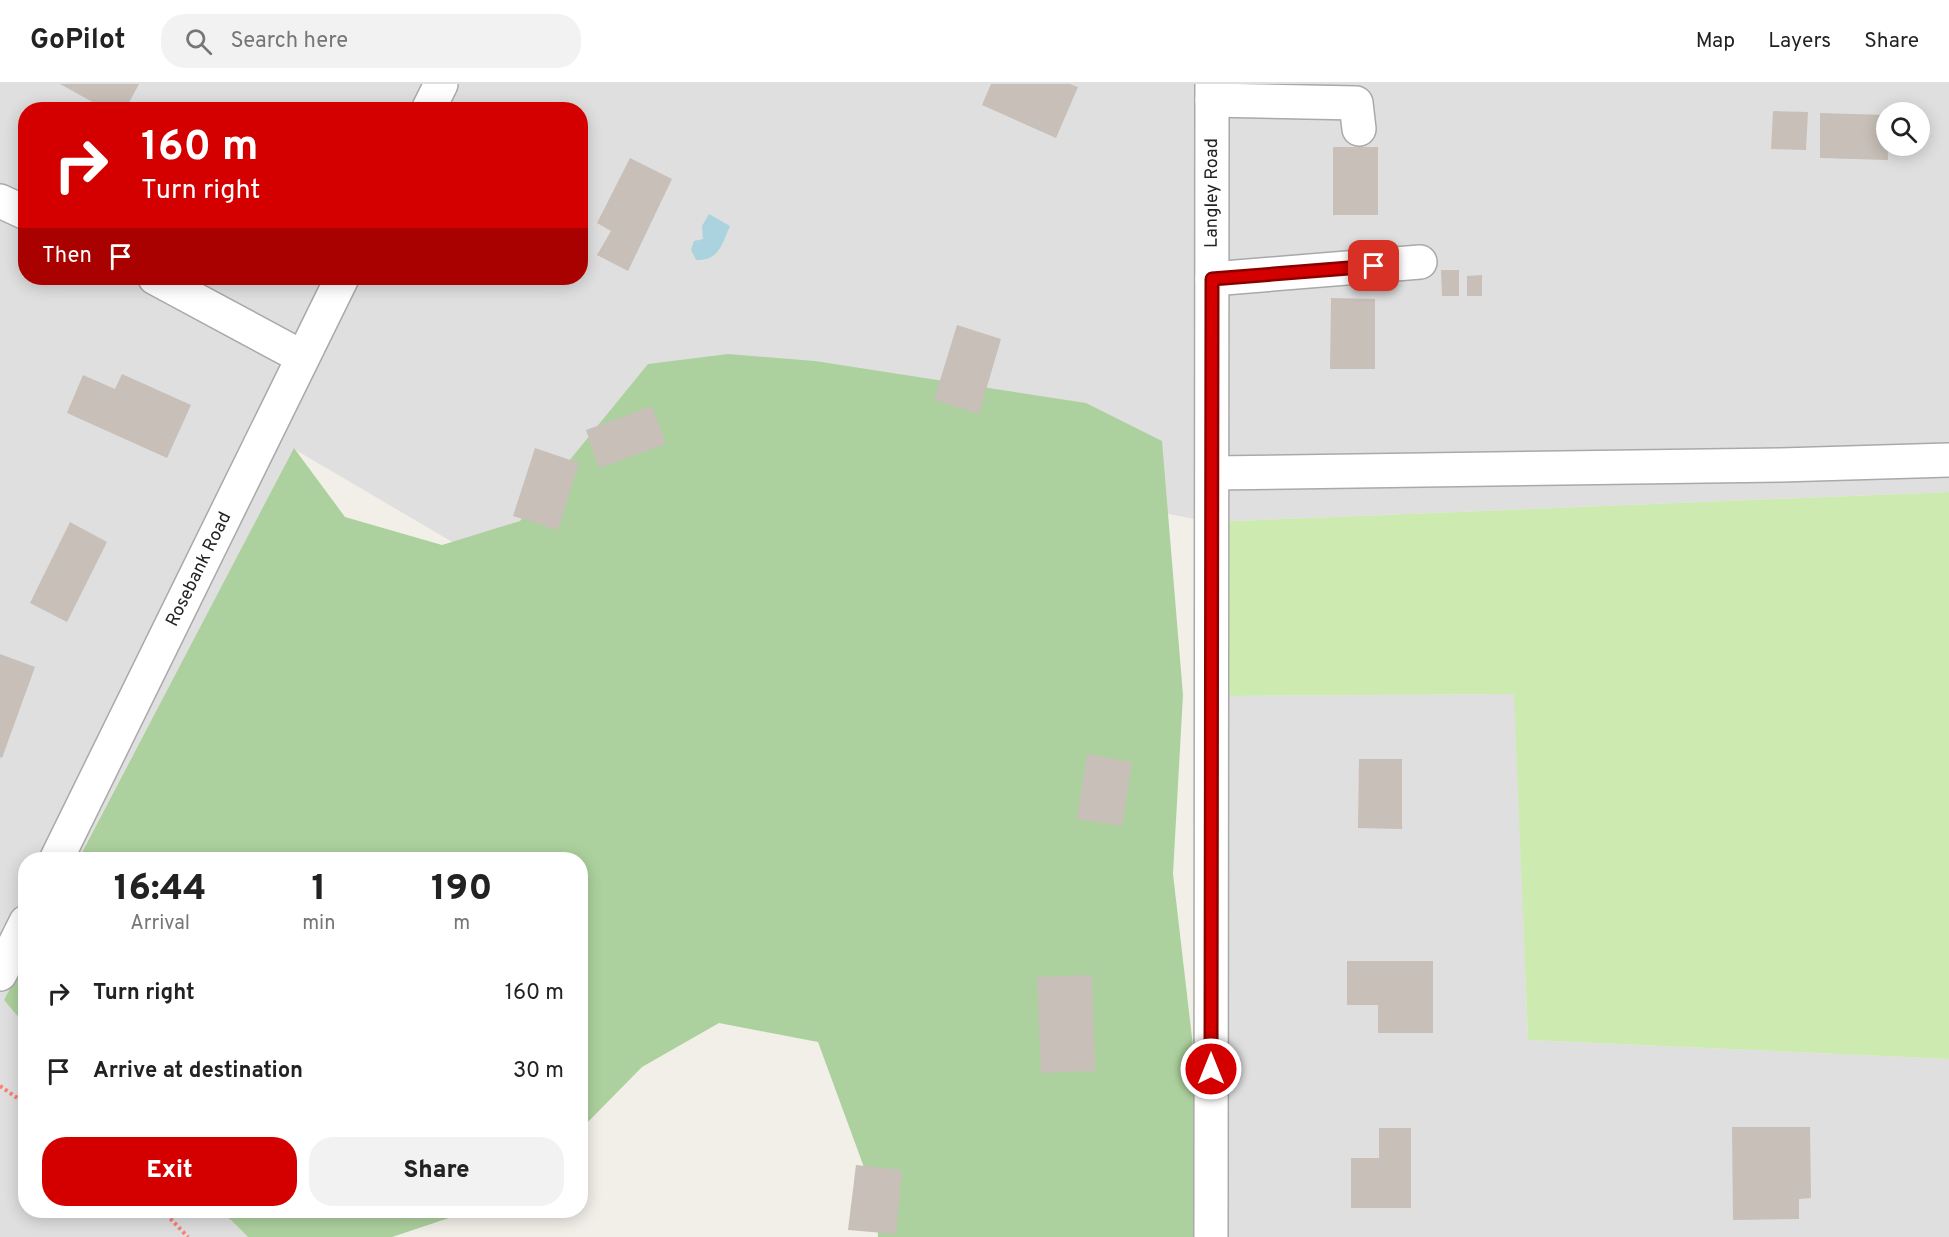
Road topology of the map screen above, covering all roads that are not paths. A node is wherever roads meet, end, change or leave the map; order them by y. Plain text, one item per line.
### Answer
1 (441, 84) edge
2 (1212, 92) edge
3 (432, 102) edge
4 (1359, 129) dead end
5 (0, 201) edge
6 (18, 209) edge
7 (1420, 262) dead end
8 (1212, 279) junction
9 (168, 285) edge
10 (338, 285) edge
11 (302, 357) junction
12 (1949, 460) edge
13 (1212, 474) junction
14 (60, 852) edge
15 (18, 938) edge
16 (0, 974) edge
17 (1211, 1237) edge

1 - 3 street
2 - 4 street
2 - 8 street, Langley Road
5 - 6 street
7 - 8 street
8 - 13 street, Langley Road
9 - 11 street
10 - 11 street, Rosebank Road
11 - 14 street, Rosebank Road
12 - 13 street
13 - 17 street, Langley Road
15 - 16 street

